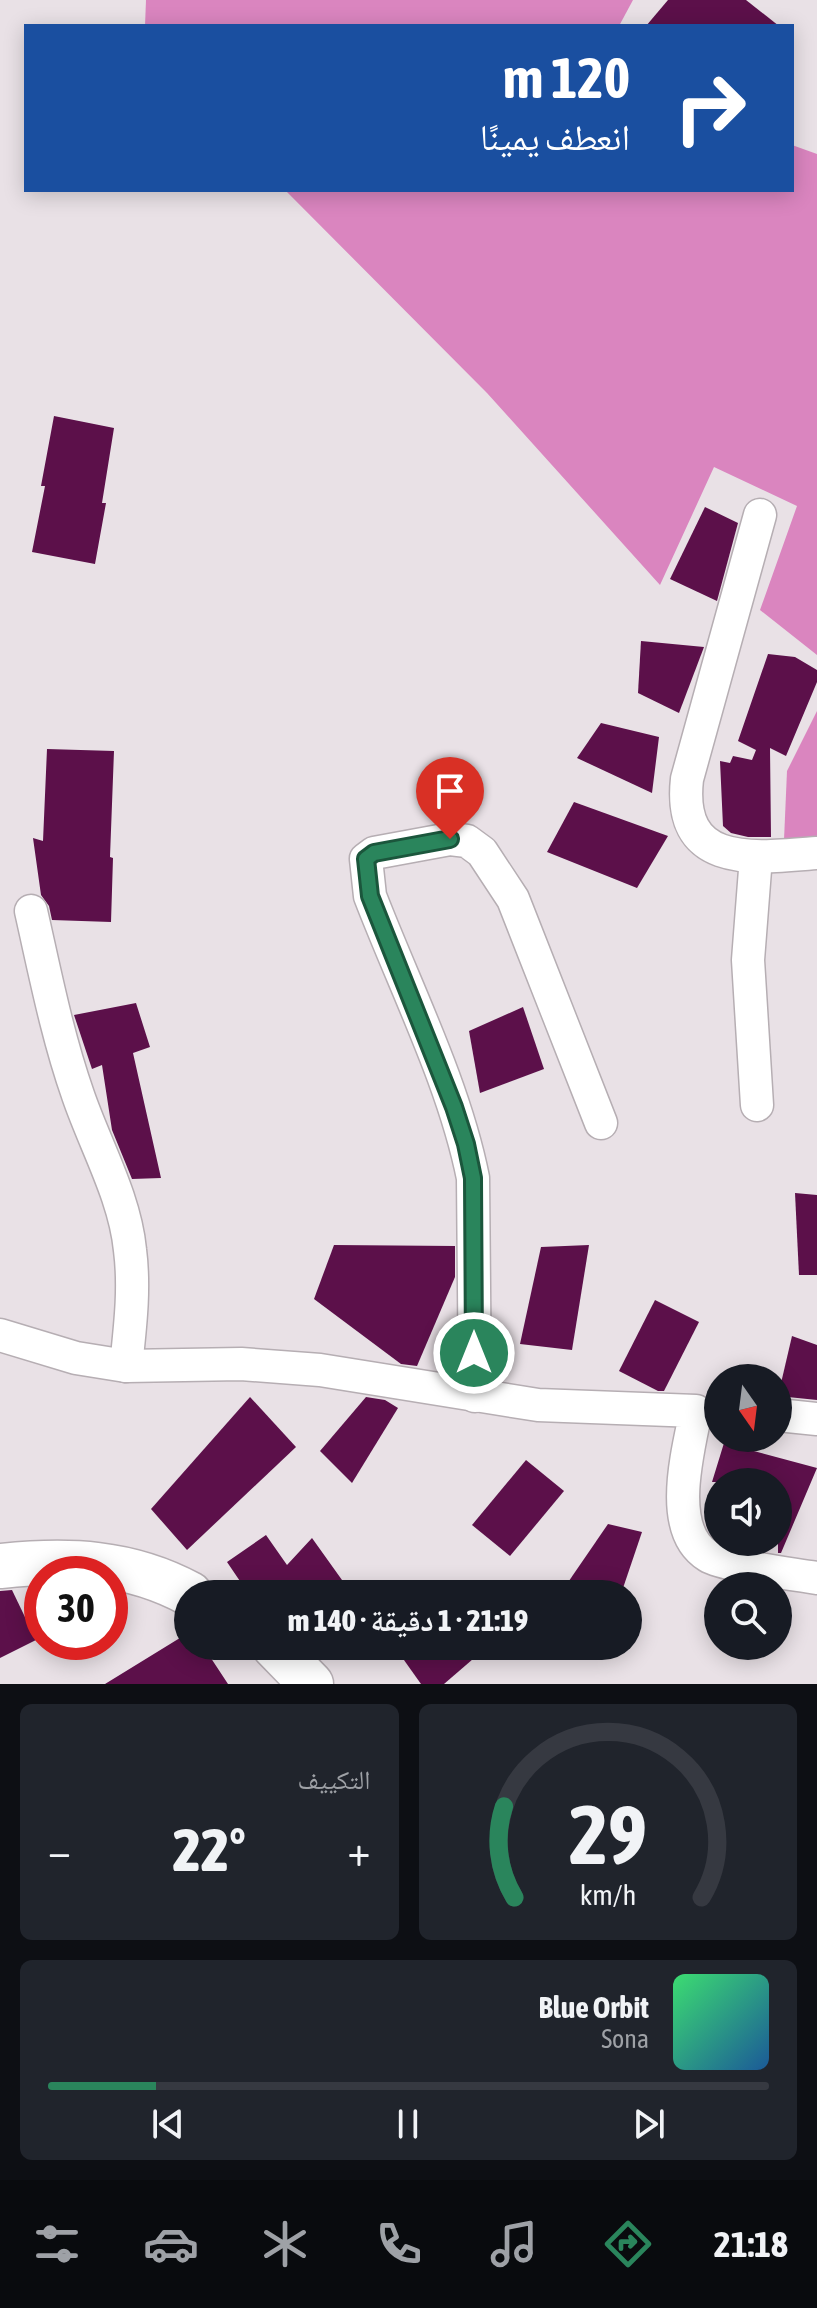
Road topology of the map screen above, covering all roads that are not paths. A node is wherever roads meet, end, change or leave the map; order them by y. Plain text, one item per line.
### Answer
1 (760, 515) dead end
2 (817, 853) edge
3 (756, 857) junction
4 (31, 911) dead end
5 (757, 1105) dead end
6 (601, 1123) dead end
7 (0, 1335) edge
8 (126, 1366) junction
9 (475, 1396) junction
10 (704, 1411) edge
11 (792, 1416) edge
12 (817, 1419) edge
13 (704, 1420) edge
14 (0, 1566) edge
15 (817, 1578) edge
16 (174, 1586) edge
17 (288, 1660) edge
18 (311, 1684) edge

1 - 3 street
2 - 3 street
3 - 5 street
4 - 8 street
6 - 9 street
7 - 8 street
8 - 9 street
9 - 10 street
11 - 12 street
13 - 15 street
14 - 16 street
17 - 18 street

